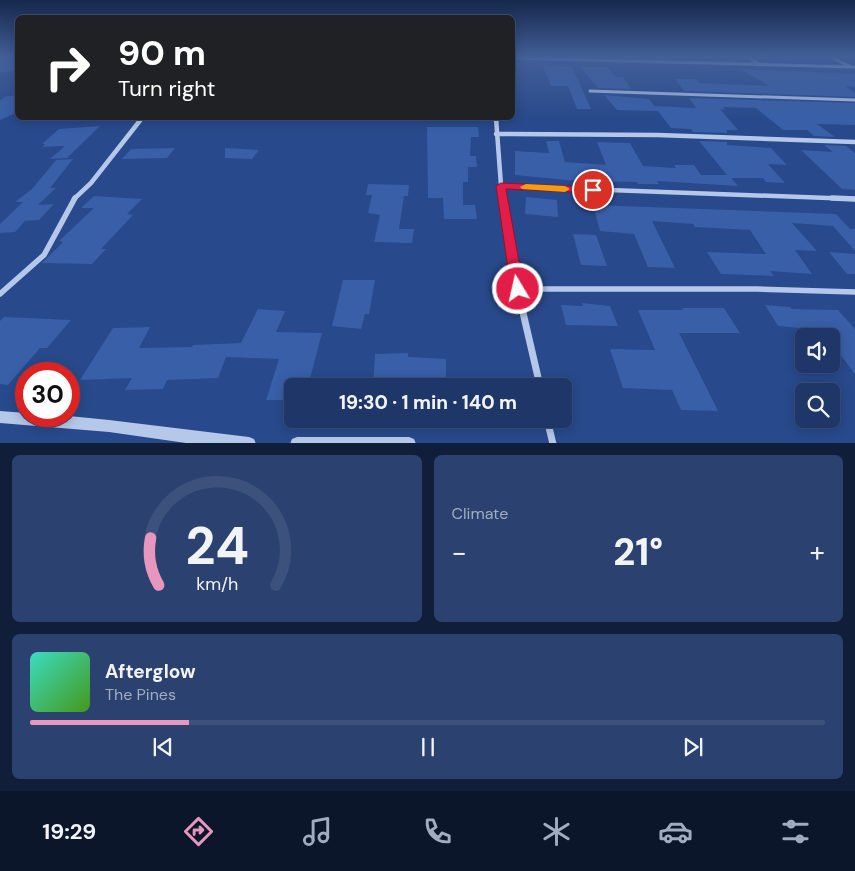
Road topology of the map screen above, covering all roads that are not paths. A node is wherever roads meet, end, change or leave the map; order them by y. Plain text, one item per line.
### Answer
1 (590, 91) dead end
2 (855, 100) edge
3 (140, 120) edge
4 (496, 120) edge
5 (496, 134) junction
6 (855, 142) edge
7 (501, 186) junction
8 (855, 200) edge
9 (518, 289) junction
10 (855, 292) edge
11 (0, 294) edge
12 (538, 378) edge
13 (0, 417) edge
14 (549, 428) edge
15 (241, 443) edge
16 (553, 443) edge

1 - 2 street
3 - 11 street
4 - 5 street
5 - 6 street
5 - 7 street
7 - 8 street
7 - 9 street
9 - 10 street
9 - 12 street
13 - 15 street
14 - 16 street

